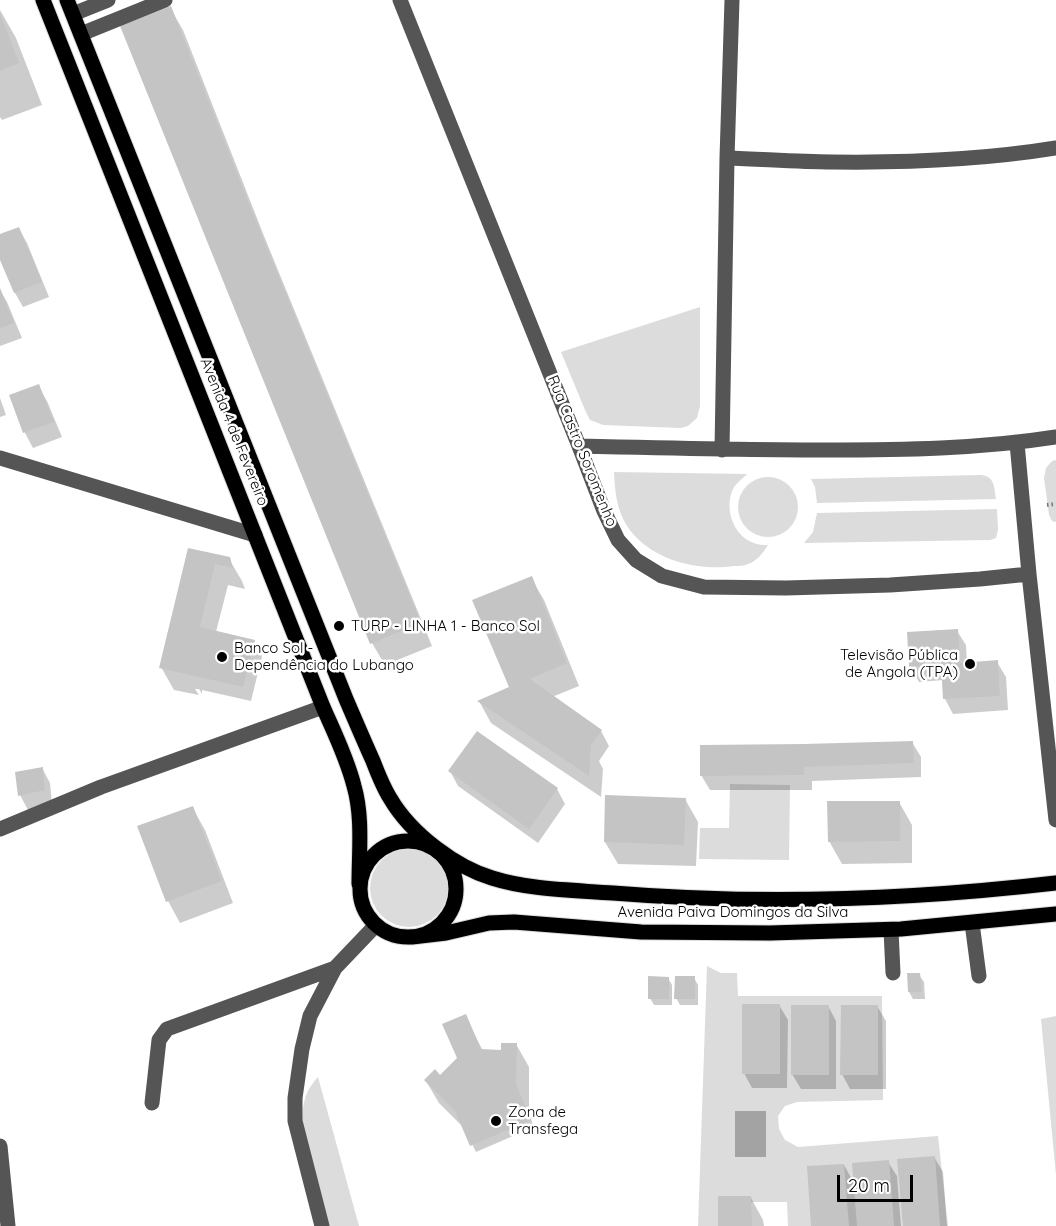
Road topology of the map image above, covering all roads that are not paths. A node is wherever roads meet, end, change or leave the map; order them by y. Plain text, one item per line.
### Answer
1 (43, 0) edge
2 (108, 0) edge
3 (165, 0) edge
4 (400, 0) edge
5 (732, 0) edge
6 (70, 7) edge
7 (81, 34) junction
8 (1056, 148) edge
9 (727, 158) junction
10 (1056, 437) edge
11 (1017, 443) junction
12 (579, 447) junction
13 (722, 450) junction
14 (0, 458) edge
15 (255, 535) junction
16 (1029, 574) junction
17 (323, 706) junction
18 (1056, 820) edge
19 (0, 829) edge
20 (437, 849) junction
21 (1056, 883) edge
22 (359, 884) junction
23 (1056, 914) edge
24 (972, 923) junction
25 (376, 925) junction
26 (891, 930) junction
27 (412, 937) junction
28 (335, 968) junction
29 (893, 973) dead end
30 (979, 976) dead end
31 (152, 1102) dead end
32 (0, 1146) edge
33 (8, 1226) edge
34 (322, 1226) edge

1 - 15 main road, Avenida 4 de Fevereiro
2 - 6 street
3 - 7 street
4 - 12 street, Rua Castro Soromenho
5 - 9 street
6 - 7 main road, Avenida 4 de Fevereiro
7 - 20 main road, Avenida 4 de Fevereiro
8 - 9 street
9 - 13 street
10 - 11 street
11 - 13 street
11 - 16 street
12 - 13 street
12 - 16 street, Rua Castro Soromenho
14 - 15 street
15 - 17 main road, Avenida 4 de Fevereiro
16 - 18 street
17 - 19 street
17 - 22 main road, Avenida 4 de Fevereiro
20 - 21 main road, Avenida Paiva Domingos da Silva
20 - 22 main road
20 - 27 main road
22 - 25 main road
23 - 24 main road, Avenida Paiva Domingos da Silva
24 - 26 main road, Avenida Paiva Domingos da Silva
24 - 30 street
25 - 27 main road
25 - 28 street
26 - 27 main road, Avenida Paiva Domingos da Silva
26 - 29 street
28 - 31 street
28 - 34 street
32 - 33 street

